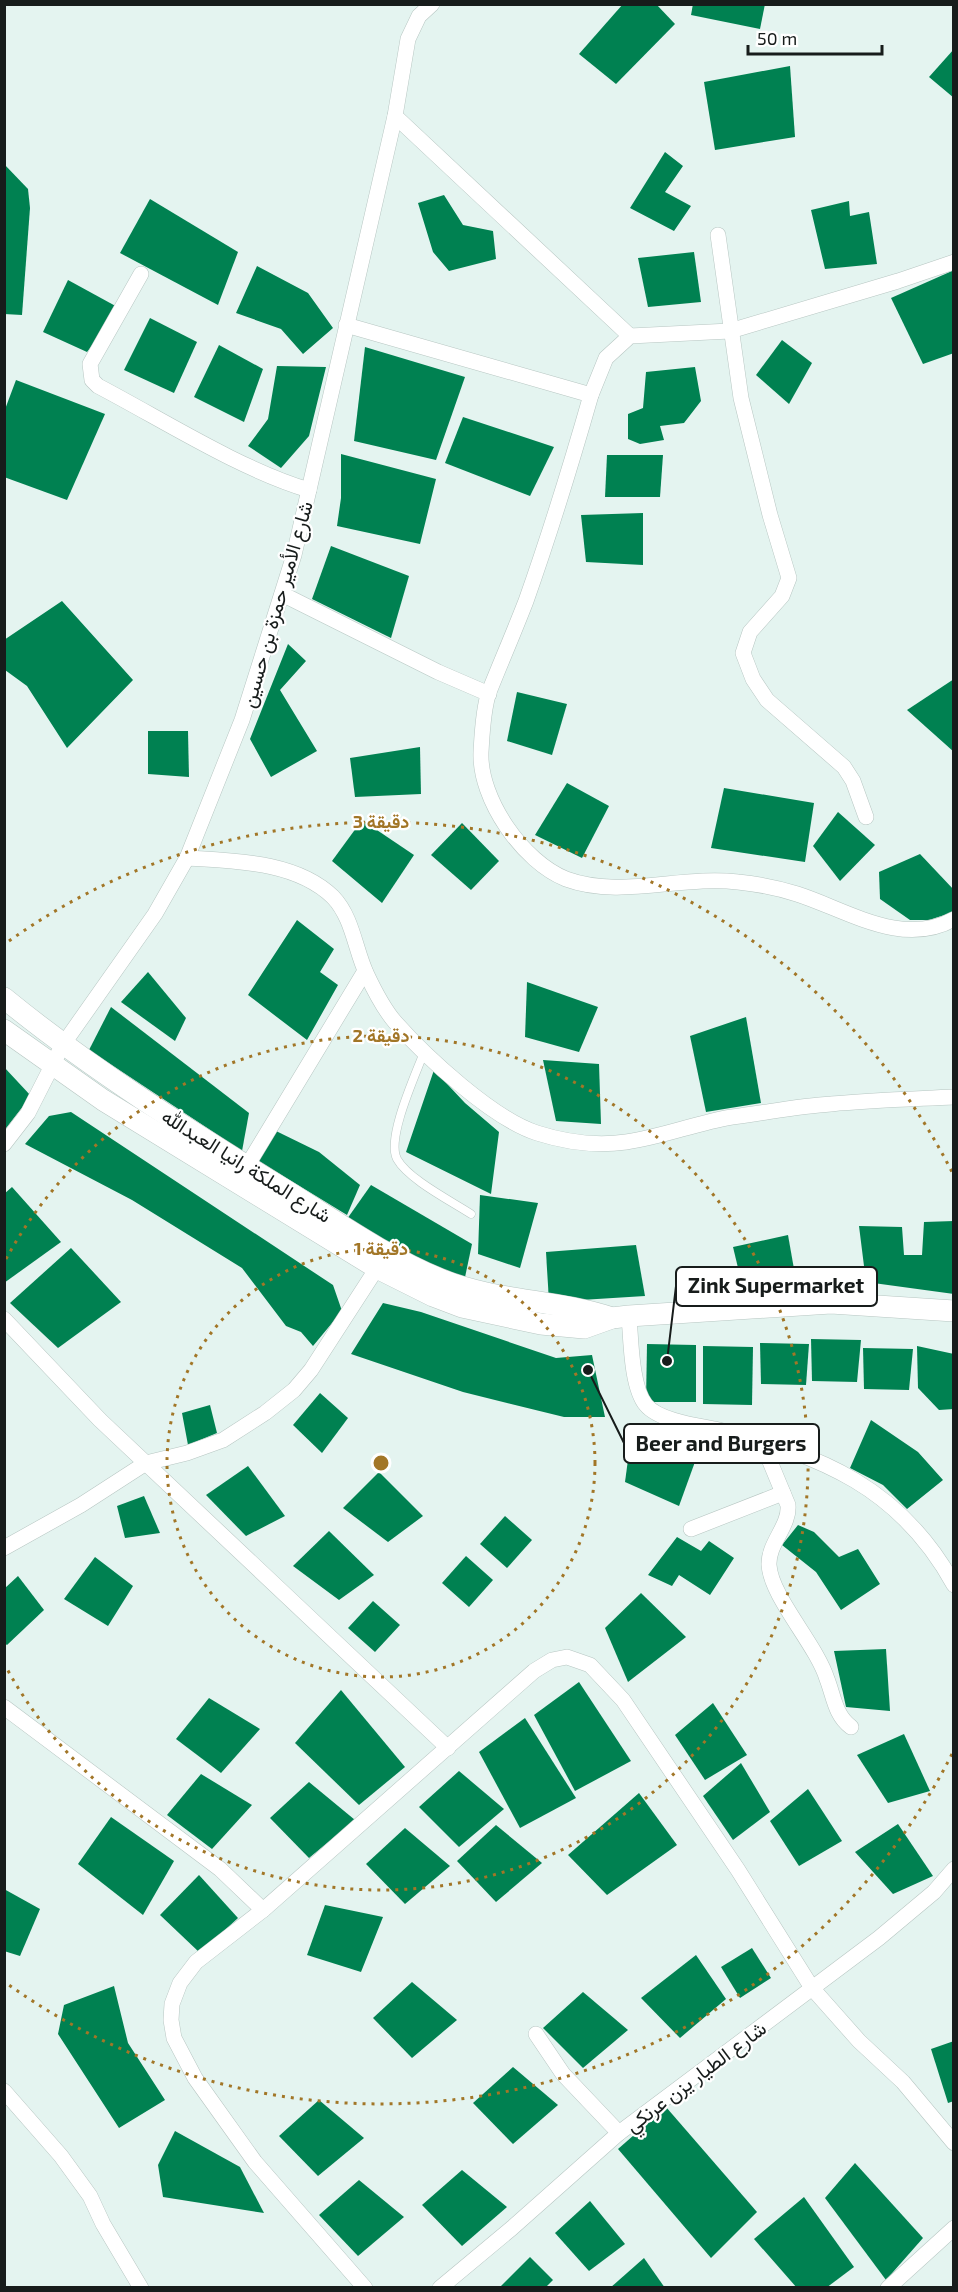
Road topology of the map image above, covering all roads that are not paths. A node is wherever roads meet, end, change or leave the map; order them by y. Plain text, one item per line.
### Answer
1 (432, 4) edge
2 (395, 116) junction
3 (718, 235) dead end
4 (954, 262) edge
5 (141, 274) dead end
6 (346, 325) junction
7 (730, 331) junction
8 (630, 336) junction
9 (591, 395) junction
10 (309, 490) junction
11 (282, 594) junction
12 (489, 694) junction
13 (866, 817) dead end
14 (187, 858) junction
15 (954, 919) edge
16 (365, 971) junction
17 (4, 998) edge
18 (4, 1030) edge
19 (62, 1046) junction
20 (424, 1052) junction
21 (53, 1065) junction
22 (954, 1097) edge
23 (4, 1144) edge
24 (247, 1166) junction
25 (471, 1214) dead end
26 (377, 1268) junction
27 (954, 1311) edge
28 (621, 1317) junction
29 (4, 1319) edge
30 (761, 1440) junction
31 (146, 1463) junction
32 (783, 1493) junction
33 (691, 1529) dead end
34 (4, 1548) edge
35 (954, 1585) edge
36 (4, 1707) edge
37 (851, 1727) dead end
38 (448, 1748) junction
39 (954, 1869) edge
40 (263, 1910) junction
41 (812, 1988) junction
42 (536, 2034) dead end
43 (4, 2091) edge
44 (619, 2133) junction
45 (954, 2143) edge
46 (954, 2228) edge
47 (141, 2288) edge
48 (366, 2288) edge
49 (440, 2288) edge
50 (888, 2288) edge

1 - 2 street, شارع الأمير حمزة بن حسين
2 - 6 street, شارع الأمير حمزة بن حسين
2 - 8 street
3 - 7 street
4 - 7 street
5 - 10 street
6 - 9 street
6 - 10 street, شارع الأمير حمزة بن حسين
7 - 8 street
7 - 13 street
8 - 9 street
9 - 12 street
10 - 11 street, شارع الأمير حمزة بن حسين
11 - 12 street
11 - 14 street, شارع الأمير حمزة بن حسين
12 - 15 street
14 - 16 street
14 - 19 street, شارع الأمير حمزة بن حسين
16 - 20 street
16 - 24 street
17 - 19 main road, شارع الملكة رانيا العبدالله
18 - 21 main road, شارع الملكة رانيا العبدالله
19 - 21 street, شارع الأمير حمزة بن حسين
19 - 24 main road, شارع الملكة رانيا العبدالله
20 - 22 street
20 - 25 lane
21 - 23 street, شارع الأمير حمزة بن حسين
21 - 26 main road, شارع الملكة رانيا العبدالله
24 - 28 main road, شارع الملكة رانيا العبدالله
26 - 28 main road, شارع الملكة رانيا العبدالله
26 - 31 street
27 - 28 main road, شارع الملكة رانيا العبدالله
28 - 30 street
29 - 31 street
30 - 32 street
30 - 35 street
31 - 34 street
31 - 38 street
32 - 33 street
32 - 37 street
36 - 40 street
38 - 40 street
38 - 41 street
39 - 41 street, شارع الطيار يزن عرنكي
40 - 48 street
41 - 44 street, شارع الطيار يزن عرنكي
41 - 45 street
42 - 44 street
43 - 47 street
44 - 49 street, شارع الطيار يزن عرنكي
46 - 50 street

